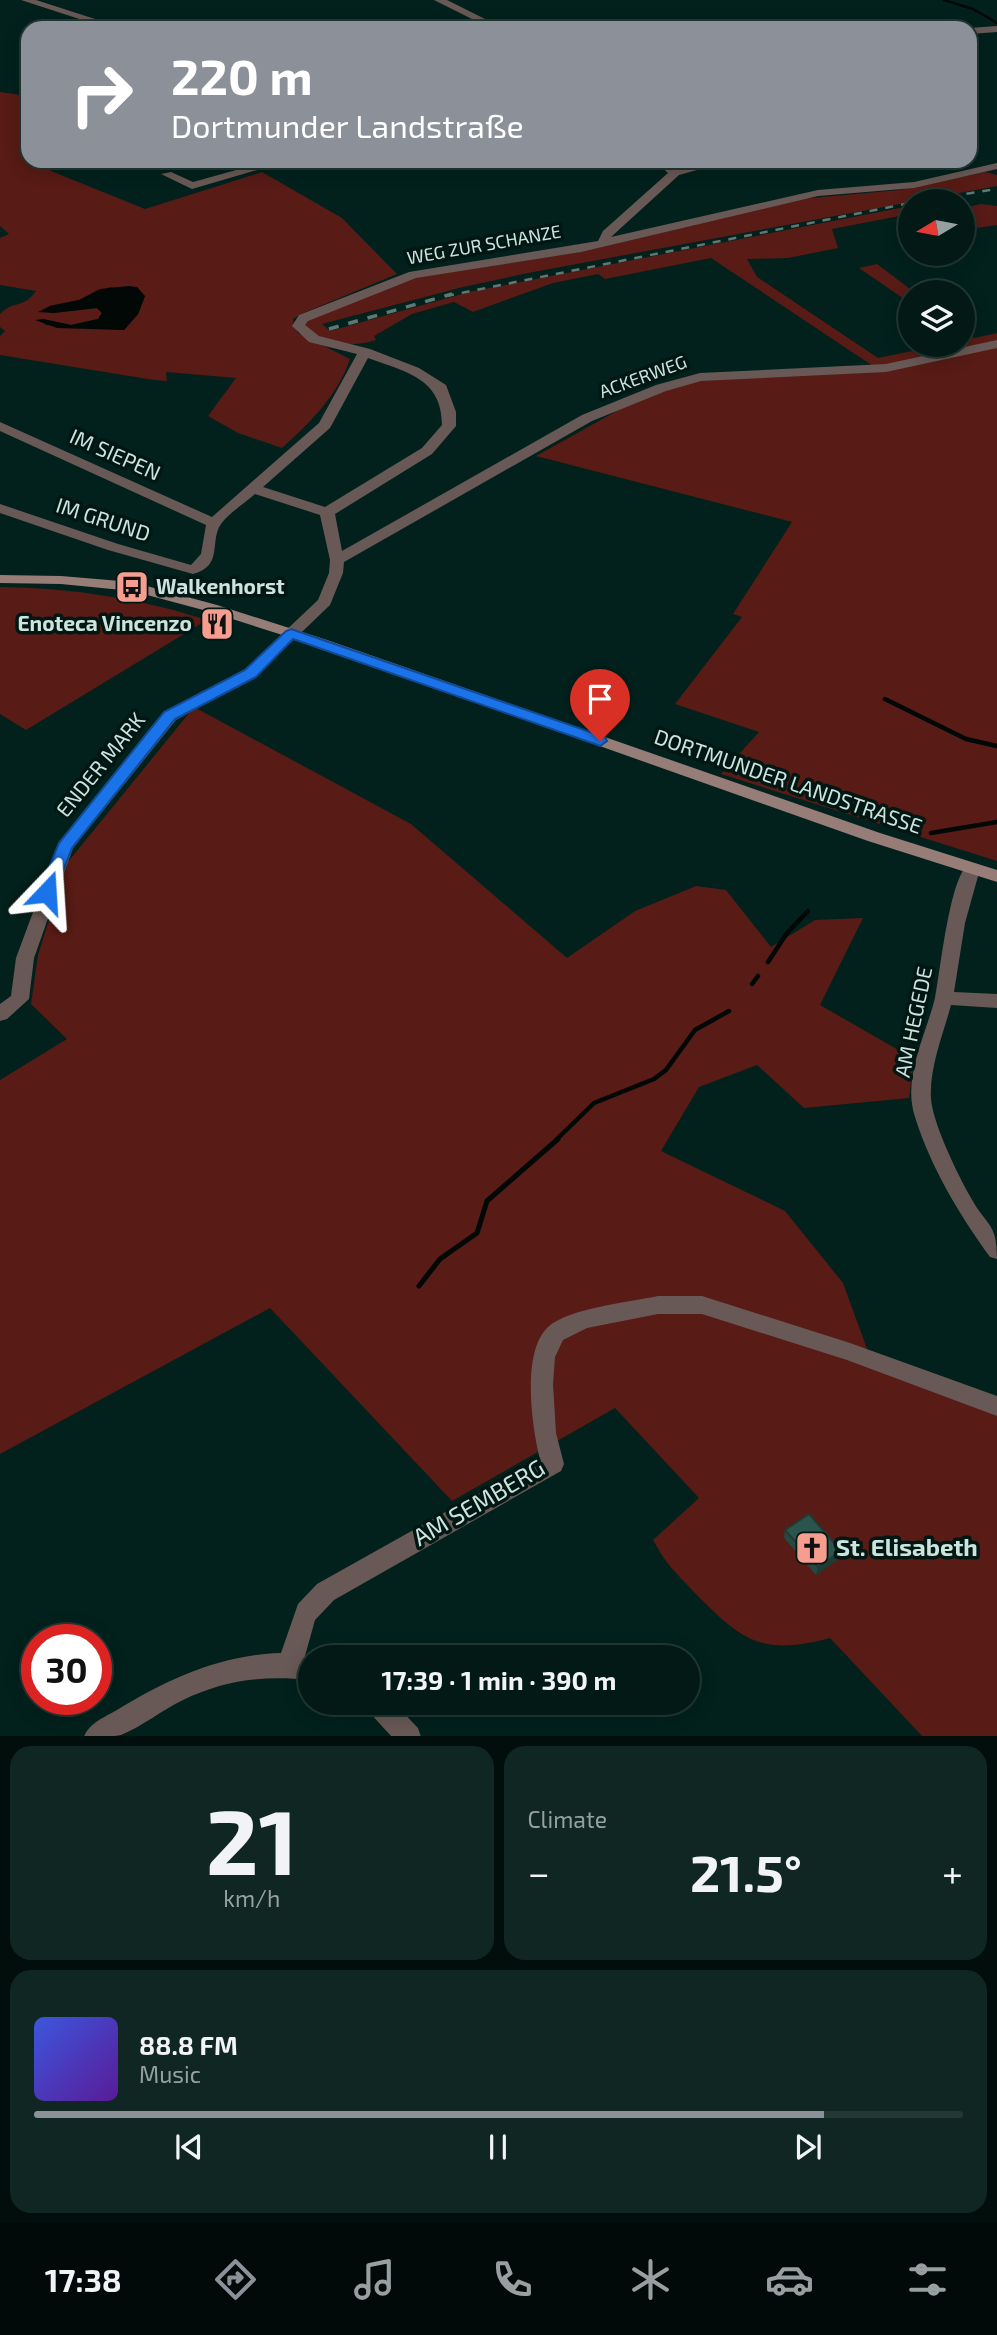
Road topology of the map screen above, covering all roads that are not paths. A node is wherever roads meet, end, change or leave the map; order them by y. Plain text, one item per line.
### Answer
1 (26, 0) edge
2 (439, 0) edge
3 (79, 16) junction
4 (82, 21) edge
5 (95, 21) edge
6 (483, 21) edge
7 (996, 29) edge
8 (977, 30) edge
9 (997, 166) edge
10 (257, 168) edge
11 (669, 168) edge
12 (695, 168) edge
13 (675, 173) junction
14 (167, 174) dead end
15 (603, 242) junction
16 (997, 344) edge
17 (365, 352) junction
18 (0, 426) edge
19 (253, 489) junction
20 (0, 508) edge
21 (327, 512) junction
22 (214, 523) junction
23 (337, 560) junction
24 (0, 579) edge
25 (291, 634) junction
26 (971, 869) junction
27 (997, 876) edge
28 (944, 998) junction
29 (997, 1001) edge
30 (0, 1014) edge
31 (997, 1251) edge
32 (997, 1406) edge
33 (301, 1645) edge
34 (298, 1666) edge
35 (389, 1715) edge
36 (98, 1736) edge
37 (408, 1736) edge

1 - 3 street
2 - 6 street
3 - 4 street
3 - 5 street
7 - 8 street
9 - 15 street, WEG ZUR SCHANZE
10 - 14 street
11 - 13 street
12 - 13 street
13 - 15 street
15 - 17 street, WEG ZUR SCHANZE
16 - 23 street, ACKERWEG
17 - 19 street
17 - 21 street
18 - 22 street, IM SIEPEN
19 - 21 street
19 - 22 street
20 - 22 street, IM GRUND
21 - 23 street
23 - 25 street, ENDER MARK
24 - 25 main road, DORTMUNDER LANDSTRASSE
25 - 26 main road, DORTMUNDER LANDSTRASSE
25 - 30 street, ENDER MARK
26 - 27 main road, DORTMUNDER LANDSTRASSE
26 - 28 street, AM HEGEDE
28 - 29 street
28 - 31 street, AM HEGEDE
32 - 33 street, AM SEMBERG
34 - 36 street, AM SEMBERG
35 - 37 street

